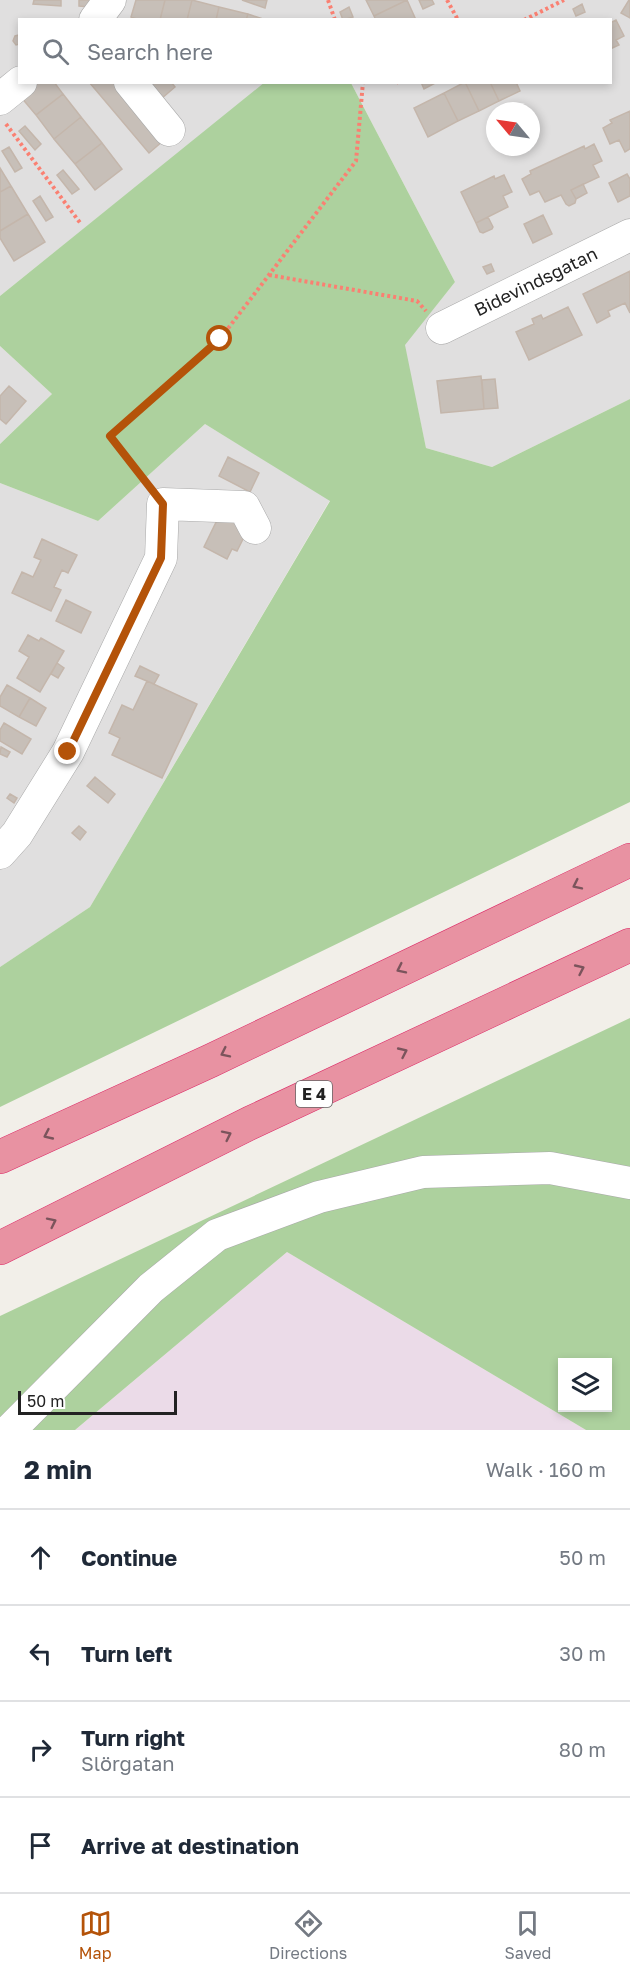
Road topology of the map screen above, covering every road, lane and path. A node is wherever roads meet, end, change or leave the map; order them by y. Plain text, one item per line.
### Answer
1 (110, 0) edge
2 (328, 0) edge
3 (447, 0) edge
4 (564, 0) edge
5 (96, 18) edge
6 (334, 18) edge
7 (457, 18) edge
8 (528, 18) edge
9 (19, 84) edge
10 (132, 84) edge
11 (363, 84) edge
12 (0, 99) edge
13 (0, 116) edge
14 (169, 130) dead end
15 (81, 224) dead end
16 (630, 235) edge
17 (268, 275) junction
18 (442, 328) joint
19 (163, 504) junction
20 (255, 528) dead end
21 (0, 854) edge
22 (630, 860) edge
23 (630, 945) edge
24 (0, 1157) edge
25 (630, 1183) edge
26 (0, 1248) edge
27 (10, 1430) edge

1 - 5 street
2 - 6 path
3 - 7 path
4 - 8 path
9 - 12 street
10 - 14 street
11 - 17 path
13 - 15 path
16 - 18 street, Bidevindsgatan
17 - 18 path
17 - 19 path
19 - 20 street
19 - 21 street
22 -> 24 highway
26 -> 23 highway, E 4
25 - 27 street

